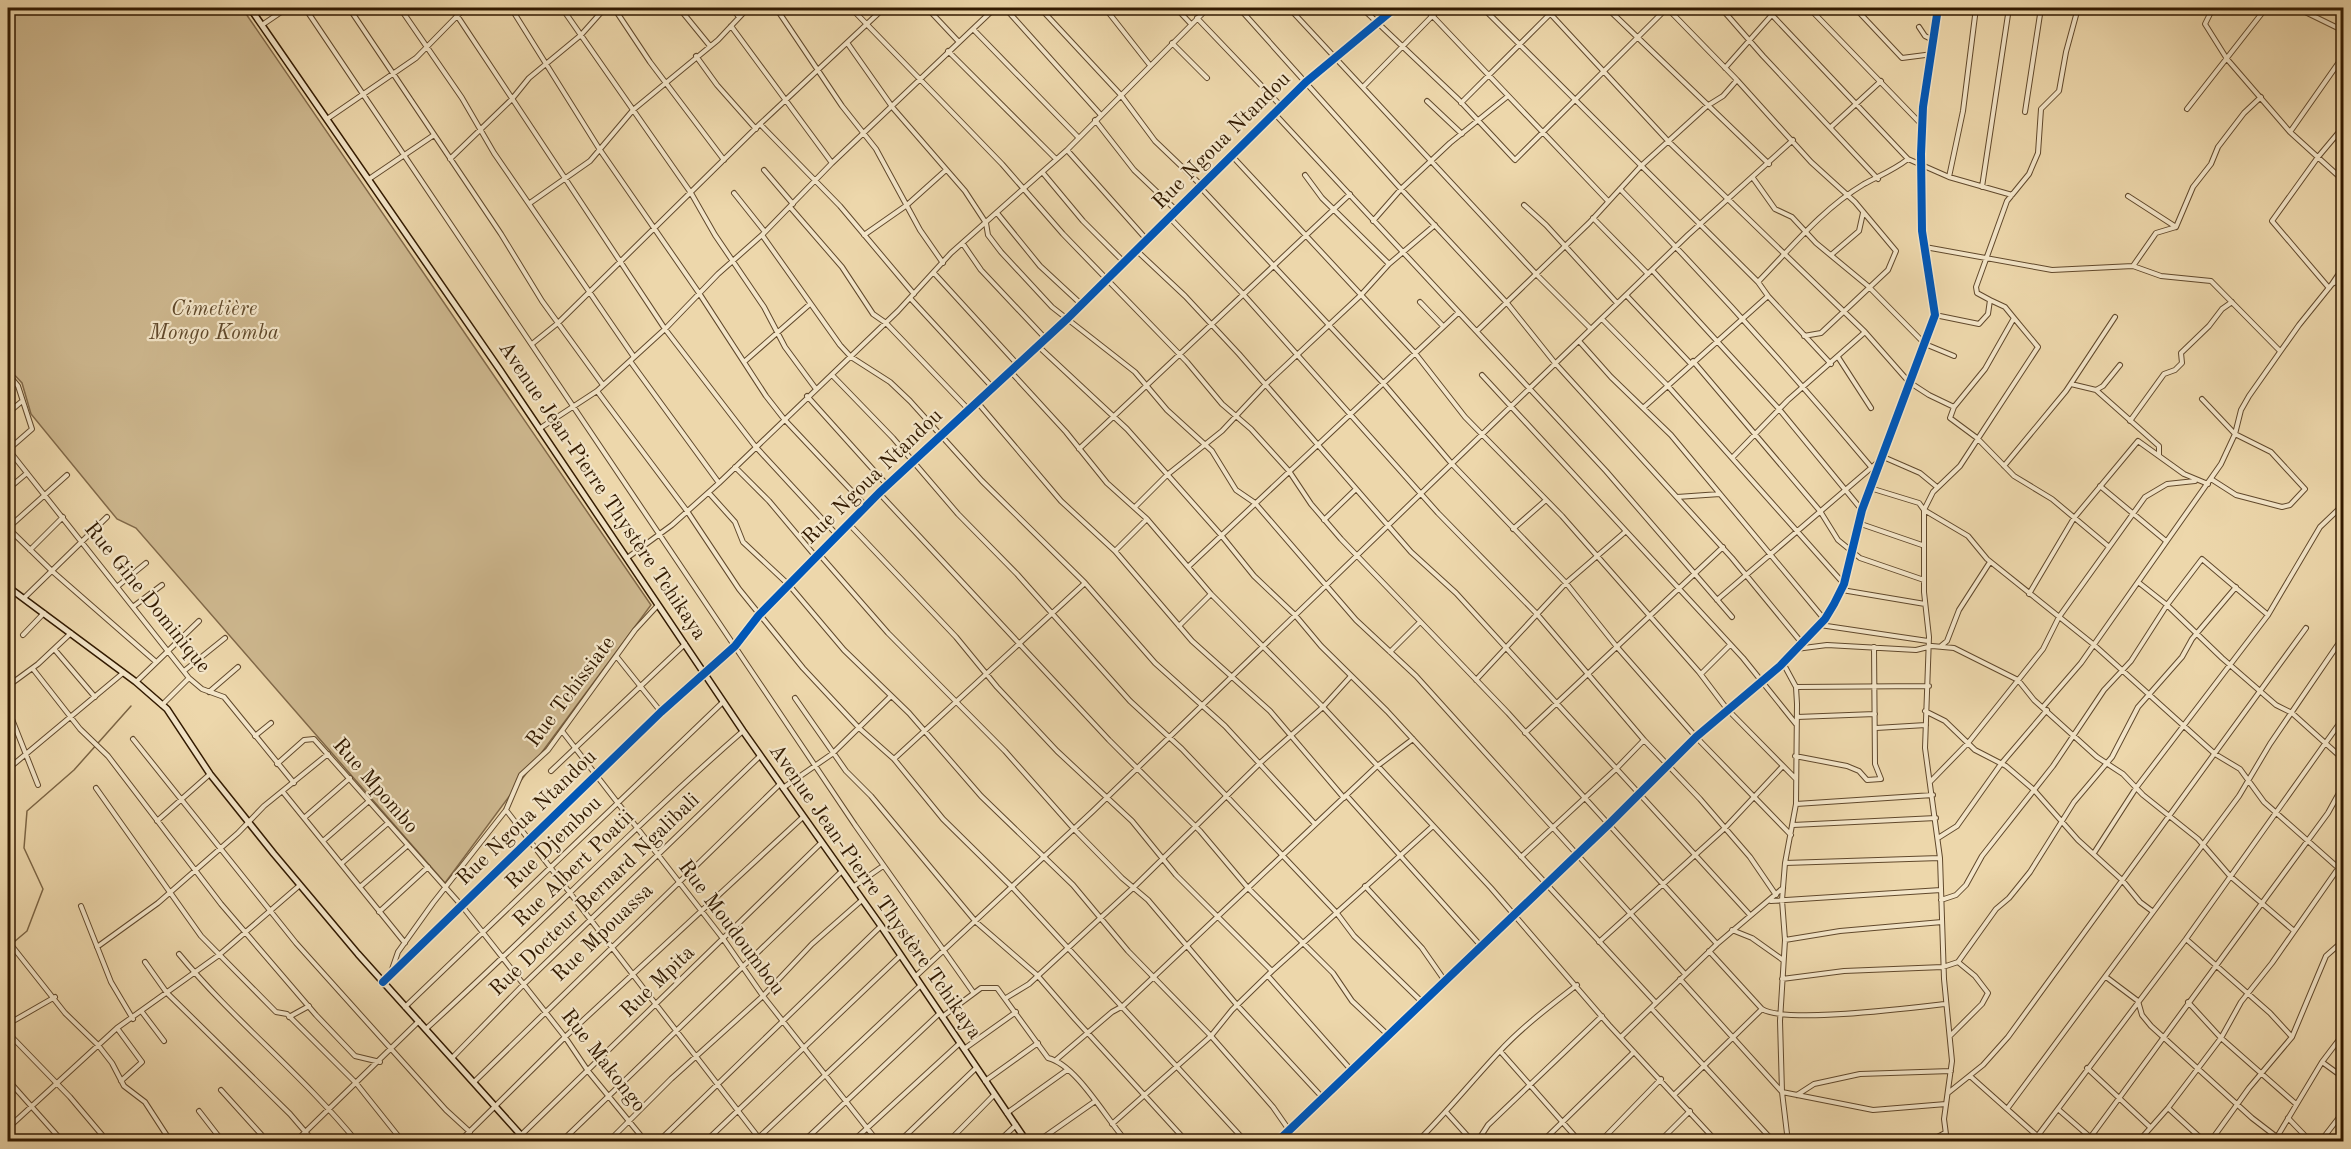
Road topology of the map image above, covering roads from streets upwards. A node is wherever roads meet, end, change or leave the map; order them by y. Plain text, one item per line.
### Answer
1 (250, 8) edge
2 (287, 8) edge
3 (305, 8) edge
4 (349, 8) edge
5 (400, 8) edge
6 (452, 8) edge
7 (465, 8) edge
8 (511, 8) edge
9 (562, 8) edge
10 (605, 8) edge
11 (614, 8) edge
12 (679, 8) edge
13 (732, 8) edge
14 (748, 8) edge
15 (776, 8) edge
16 (851, 8) edge
17 (884, 8) edge
18 (927, 8) edge
19 (1005, 8) edge
20 (1040, 8) edge
21 (1105, 8) edge
22 (1176, 8) edge
23 (1208, 8) edge
24 (1239, 8) edge
25 (1289, 8) edge
26 (1362, 8) edge
27 (1395, 8) edge
28 (1425, 8) edge
29 (1440, 8) edge
30 (1483, 8) edge
31 (1545, 8) edge
32 (1556, 8) edge
33 (1607, 8) edge
34 (1667, 8) edge
35 (1721, 8) edge
36 (1778, 8) edge
37 (1809, 8) edge
38 (1855, 8) edge
39 (1932, 8) edge
40 (1976, 8) edge
41 (2010, 8) edge
42 (2041, 8) edge
43 (2078, 8) edge
44 (2213, 8) edge
45 (2266, 8) edge
46 (2297, 8) edge
47 (991, 9) edge
48 (1938, 9) edge
49 (1550, 14) junction
50 (457, 15) junction
51 (1772, 15) junction
52 (1433, 16) junction
53 (739, 17) junction
54 (1197, 18) junction
55 (1379, 23) junction
56 (1191, 24) junction
57 (262, 25) junction
58 (867, 25) junction
59 (731, 26) junction
60 (1919, 27) dead end
61 (973, 29) junction
62 (2343, 31) edge
63 (581, 35) junction
64 (1637, 36) junction
65 (1750, 40) junction
66 (958, 41) junction
67 (1935, 41) junction
68 (1172, 43) junction
69 (1519, 43) junction
70 (848, 44) junction
71 (710, 46) junction
72 (1403, 48) junction
73 (426, 49) junction
74 (948, 51) junction
75 (1933, 54) junction
76 (2343, 55) edge
77 (696, 56) junction
78 (1337, 57) junction
79 (2227, 58) junction
80 (546, 64) junction
81 (1149, 64) junction
82 (1725, 68) junction
83 (818, 69) junction
84 (1604, 71) junction
85 (392, 75) junction
86 (1487, 75) junction
87 (1207, 78) dead end
88 (919, 80) junction
89 (1737, 80) junction
90 (665, 81) junction
91 (1881, 81) junction
92 (1306, 82) junction
93 (1364, 86) junction
94 (1120, 94) junction
95 (362, 95) junction
96 (1509, 96) junction
97 (2261, 97) junction
98 (1575, 98) junction
99 (512, 99) junction
100 (786, 100) junction
101 (1427, 101) dead end
102 (1461, 103) junction
103 (1857, 105) junction
104 (1281, 106) junction
105 (1707, 106) junction
106 (893, 108) junction
107 (2187, 109) dead end
108 (633, 110) junction
109 (2025, 112) dead end
110 (1274, 113) junction
111 (1100, 114) junction
112 (327, 119) junction
113 (1095, 120) junction
114 (1478, 122) junction
115 (760, 124) junction
116 (1923, 126) junction
117 (2343, 126) edge
118 (1831, 127) junction
119 (756, 129) junction
120 (480, 130) junction
121 (1543, 130) junction
122 (2290, 132) junction
123 (865, 134) junction
124 (1462, 134) junction
125 (434, 135) junction
126 (1078, 137) junction
127 (1793, 140) junction
128 (1669, 142) junction
129 (600, 150) junction
130 (1067, 150) junction
131 (402, 154) junction
132 (1233, 157) junction
133 (2318, 157) junction
134 (450, 159) junction
135 (1056, 159) junction
136 (1908, 159) junction
137 (724, 160) junction
138 (1432, 161) junction
139 (832, 163) junction
140 (1769, 164) junction
141 (1641, 166) junction
142 (1921, 166) junction
143 (764, 170) dead end
144 (946, 170) junction
145 (1043, 173) junction
146 (1305, 175) dead end
147 (1949, 177) junction
148 (1753, 178) junction
149 (1878, 178) junction
150 (566, 179) junction
151 (368, 180) junction
152 (815, 180) junction
153 (2343, 181) edge
154 (1201, 186) junction
155 (1982, 188) junction
156 (1401, 189) junction
157 (1620, 189) junction
158 (1023, 190) junction
159 (691, 193) junction
160 (734, 193) dead end
161 (1350, 194) junction
162 (2012, 195) junction
163 (1849, 196) junction
164 (2128, 196) dead end
165 (1608, 201) junction
166 (1729, 201) junction
167 (530, 203) junction
168 (791, 205) junction
169 (907, 205) junction
170 (1524, 205) dead end
171 (1334, 209) junction
172 (1862, 210) junction
173 (1177, 211) junction
174 (997, 213) junction
175 (1170, 218) junction
176 (1593, 218) junction
177 (1373, 221) junction
178 (986, 223) junction
179 (1435, 225) junction
180 (1700, 225) junction
181 (2176, 227) junction
182 (654, 228) junction
183 (1805, 231) junction
184 (764, 233) junction
185 (864, 235) junction
186 (1304, 235) junction
187 (1148, 240) junction
188 (963, 244) junction
189 (1565, 246) junction
190 (1677, 246) junction
191 (1925, 247) junction
192 (1136, 250) junction
193 (1404, 251) junction
194 (1785, 254) junction
195 (1831, 255) junction
196 (734, 260) junction
197 (1987, 260) junction
198 (619, 261) junction
199 (943, 262) junction
200 (1124, 262) junction
201 (1389, 264) junction
202 (1273, 265) junction
203 (2133, 266) junction
204 (2343, 266) edge
205 (1650, 272) junction
206 (934, 273) junction
207 (1536, 274) junction
208 (2343, 278) edge
209 (1107, 279) junction
210 (1758, 282) junction
211 (1868, 286) junction
212 (2330, 286) junction
213 (589, 291) junction
214 (699, 293) junction
215 (914, 294) junction
216 (1243, 294) junction
217 (1361, 295) junction
218 (1626, 295) junction
219 (1768, 296) junction
220 (910, 298) junction
221 (1990, 300) junction
222 (1420, 302) dead end
223 (2233, 302) junction
224 (1507, 303) junction
225 (1617, 303) junction
226 (810, 304) junction
227 (1081, 304) junction
228 (1843, 311) junction
229 (1458, 313) junction
230 (1935, 315) junction
231 (2115, 317) dead end
232 (1068, 318) junction
233 (2014, 318) junction
234 (1602, 319) junction
235 (1742, 319) junction
236 (558, 323) junction
237 (886, 323) junction
238 (1211, 324) junction
239 (1328, 325) junction
240 (1442, 325) junction
241 (665, 329) junction
242 (1591, 329) junction
243 (777, 331) junction
244 (1477, 331) junction
245 (1866, 332) junction
246 (1804, 336) junction
247 (1045, 338) junction
248 (1579, 341) junction
249 (1717, 341) junction
250 (532, 344) junction
251 (1925, 345) junction
252 (1038, 346) junction
253 (2280, 351) junction
254 (1415, 352) junction
255 (1180, 355) junction
256 (1297, 356) junction
257 (1954, 356) dead end
258 (851, 357) junction
259 (1838, 357) junction
260 (632, 359) junction
261 (744, 362) junction
262 (1692, 362) junction
263 (1555, 363) junction
264 (1018, 364) junction
265 (1831, 364) junction
266 (2120, 365) dead end
267 (1011, 372) junction
268 (8, 374) edge
269 (832, 375) junction
270 (1482, 375) dead end
271 (1909, 382) junction
272 (1266, 384) junction
273 (1384, 384) junction
274 (2071, 384) junction
275 (603, 385) junction
276 (1667, 385) junction
277 (1804, 386) junction
278 (1147, 387) junction
279 (993, 388) junction
280 (816, 389) junction
281 (1528, 390) junction
282 (2096, 390) junction
283 (597, 391) junction
284 (807, 396) junction
285 (2202, 399) dead end
286 (21, 402) junction
287 (978, 403) junction
288 (1512, 405) junction
289 (574, 406) junction
290 (1954, 406) junction
291 (1643, 408) junction
292 (1871, 408) dead end
293 (1779, 409) junction
294 (969, 410) junction
295 (8, 413) edge
296 (1237, 416) junction
297 (1351, 416) junction
298 (1116, 417) junction
299 (784, 419) junction
300 (2130, 421) junction
301 (538, 429) junction
302 (1755, 433) junction
303 (1482, 434) junction
304 (2144, 434) junction
305 (2235, 434) junction
306 (942, 435) junction
307 (1977, 438) junction
308 (2138, 441) junction
309 (1318, 445) junction
310 (1206, 446) junction
311 (755, 447) junction
312 (8, 449) edge
313 (1079, 449) junction
314 (1881, 456) junction
315 (2159, 456) junction
316 (1731, 458) junction
317 (913, 461) junction
318 (1879, 462) junction
319 (1452, 464) junction
320 (2004, 466) junction
321 (735, 467) junction
322 (1872, 468) junction
323 (1289, 471) junction
324 (27, 473) junction
325 (67, 475) dead end
326 (1167, 476) junction
327 (2211, 479) junction
328 (2195, 481) junction
329 (719, 483) junction
330 (2208, 484) junction
331 (887, 485) junction
332 (2100, 486) junction
333 (1870, 488) junction
334 (1937, 488) junction
335 (8, 489) edge
336 (1356, 489) junction
337 (1848, 490) junction
338 (709, 492) junction
339 (879, 493) junction
340 (44, 494) junction
341 (1420, 494) junction
342 (1720, 494) junction
343 (1676, 497) junction
344 (1546, 500) junction
345 (1255, 503) junction
346 (2343, 504) edge
347 (866, 506) junction
348 (1135, 507) junction
349 (1862, 510) junction
350 (1924, 510) junction
351 (687, 511) junction
352 (1821, 511) junction
353 (2133, 512) junction
354 (63, 517) junction
355 (107, 517) dead end
356 (2074, 518) junction
357 (1147, 519) junction
358 (1324, 520) junction
359 (1858, 523) junction
360 (849, 524) junction
361 (1389, 525) junction
362 (8, 528) edge
363 (1513, 529) junction
364 (1795, 531) junction
365 (1625, 532) junction
366 (661, 534) junction
367 (1221, 535) junction
368 (838, 536) junction
369 (83, 541) junction
370 (2166, 541) junction
371 (1923, 545) junction
372 (2108, 546) junction
373 (1723, 547) junction
374 (30, 550) junction
375 (1115, 551) junction
376 (1769, 553) junction
377 (1852, 553) junction
378 (817, 555) junction
379 (1358, 555) junction
380 (1598, 557) junction
381 (627, 558) junction
382 (1990, 562) junction
383 (146, 563) dead end
384 (1189, 566) junction
385 (51, 571) junction
386 (1695, 573) junction
387 (1746, 574) junction
388 (1924, 580) junction
389 (2138, 582) junction
390 (1085, 583) junction
391 (1566, 583) junction
392 (1844, 584) junction
393 (162, 585) dead end
394 (789, 585) junction
395 (1325, 585) junction
396 (118, 586) junction
397 (8, 587) edge
398 (1679, 587) junction
399 (2236, 587) junction
400 (1842, 590) junction
401 (1211, 594) junction
402 (2029, 594) junction
403 (23, 599) junction
404 (1717, 600) junction
405 (1924, 603) junction
406 (658, 604) junction
407 (2167, 605) junction
408 (134, 606) junction
409 (1536, 613) junction
410 (44, 614) junction
411 (1051, 614) junction
412 (759, 615) junction
413 (1295, 615) junction
414 (2268, 615) junction
415 (1648, 616) junction
416 (1731, 617) dead end
417 (2059, 617) junction
418 (1825, 619) junction
419 (199, 621) dead end
420 (1420, 622) junction
421 (1819, 625) junction
422 (1179, 626) junction
423 (2306, 628) dead end
424 (70, 633) junction
425 (2197, 634) junction
426 (23, 635) dead end
427 (225, 638) dead end
428 (1928, 640) junction
429 (2341, 640) dead end
430 (1801, 642) junction
431 (1018, 643) junction
432 (685, 644) junction
433 (2093, 644) junction
434 (1262, 645) junction
435 (1730, 645) junction
436 (735, 646) junction
437 (1506, 647) junction
438 (1617, 647) junction
439 (1874, 647) junction
440 (1940, 647) junction
441 (168, 648) junction
442 (1927, 648) junction
443 (55, 650) junction
444 (1795, 650) junction
445 (1390, 652) junction
446 (617, 657) junction
447 (155, 661) junction
448 (1783, 663) junction
449 (2231, 665) junction
450 (238, 667) dead end
451 (33, 669) junction
452 (2122, 670) junction
453 (184, 671) junction
454 (704, 672) junction
455 (123, 673) junction
456 (985, 673) junction
457 (1701, 674) junction
458 (1232, 675) junction
459 (1351, 675) junction
460 (1589, 675) junction
461 (189, 678) junction
462 (1476, 680) junction
463 (2018, 680) junction
464 (1762, 681) junction
465 (136, 682) junction
466 (640, 685) junction
467 (8, 686) edge
468 (1929, 686) junction
469 (1796, 687) junction
470 (1876, 687) junction
471 (2261, 691) junction
472 (208, 692) junction
473 (2150, 695) junction
474 (891, 696) junction
475 (95, 697) junction
476 (795, 698) dead end
477 (724, 701) junction
478 (955, 701) junction
479 (1201, 704) junction
480 (1558, 704) junction
481 (162, 705) junction
482 (1323, 707) junction
483 (2045, 708) junction
484 (8, 709) edge
485 (1728, 710) junction
486 (1925, 711) junction
487 (661, 712) junction
488 (2292, 713) junction
489 (1875, 714) junction
490 (70, 716) junction
491 (1797, 717) junction
492 (2343, 717) edge
493 (271, 723) dead end
494 (1797, 725) junction
495 (1926, 725) junction
496 (2184, 725) junction
497 (859, 728) junction
498 (1876, 728) junction
499 (925, 730) junction
500 (562, 731) junction
501 (742, 731) junction
502 (1525, 733) junction
503 (255, 736) junction
504 (1169, 736) junction
505 (1292, 736) junction
506 (2074, 736) junction
507 (1696, 737) junction
508 (133, 739) dead end
509 (1413, 739) junction
510 (1644, 740) junction
511 (1968, 743) junction
512 (2326, 743) junction
513 (577, 749) junction
514 (26, 752) junction
515 (328, 754) junction
516 (832, 754) junction
517 (2215, 754) junction
518 (760, 756) junction
519 (1795, 756) junction
520 (894, 759) junction
521 (2343, 760) edge
522 (1260, 763) junction
523 (277, 764) junction
524 (2001, 764) junction
525 (2107, 764) junction
526 (816, 765) junction
527 (1667, 766) junction
528 (1784, 766) junction
529 (1376, 767) junction
530 (8, 768) edge
531 (1137, 768) junction
532 (1616, 769) junction
533 (551, 771) dead end
534 (210, 774) junction
535 (596, 776) junction
536 (350, 778) junction
537 (1795, 778) junction
538 (2248, 778) junction
539 (1931, 782) junction
540 (294, 783) junction
541 (38, 784) dead end
542 (2343, 784) edge
543 (782, 786) junction
544 (96, 788) dead end
545 (2136, 788) junction
546 (2034, 790) junction
547 (283, 792) junction
548 (1638, 794) junction
549 (1227, 795) junction
550 (1754, 795) junction
551 (1933, 795) junction
552 (1107, 796) junction
553 (1345, 796) junction
554 (1585, 798) junction
555 (182, 799) junction
556 (369, 801) junction
557 (616, 804) junction
558 (1796, 804) junction
559 (506, 810) junction
560 (2277, 813) junction
561 (2168, 816) junction
562 (304, 818) junction
563 (804, 818) junction
564 (1936, 818) junction
565 (157, 821) junction
566 (2062, 822) junction
567 (249, 823) junction
568 (388, 823) junction
569 (1315, 824) junction
570 (1609, 824) junction
571 (1793, 825) junction
572 (1433, 826) junction
573 (1196, 827) junction
574 (1552, 827) junction
575 (1725, 828) junction
576 (637, 829) junction
577 (1074, 829) junction
578 (1791, 834) junction
579 (1938, 838) junction
580 (2308, 839) junction
581 (323, 841) junction
582 (529, 841) junction
583 (821, 843) junction
584 (2202, 844) junction
585 (408, 846) junction
586 (221, 849) junction
587 (2094, 853) junction
588 (1696, 854) junction
589 (658, 855) junction
590 (1400, 855) junction
591 (1282, 856) junction
592 (1575, 856) junction
593 (1521, 857) junction
594 (1044, 858) junction
595 (1162, 858) junction
596 (1940, 858) junction
597 (2343, 860) edge
598 (342, 862) junction
599 (1785, 862) junction
600 (883, 866) junction
601 (428, 867) junction
602 (550, 868) junction
603 (2337, 869) junction
604 (196, 871) junction
605 (841, 872) junction
606 (2343, 873) edge
607 (2230, 876) junction
608 (2121, 880) junction
609 (677, 882) junction
610 (1546, 883) junction
611 (1664, 884) junction
612 (300, 885) junction
613 (1012, 886) junction
614 (1365, 886) junction
615 (8, 887) edge
616 (360, 887) junction
617 (852, 887) junction
618 (1134, 887) junction
619 (444, 888) junction
620 (1248, 888) junction
621 (1783, 888) junction
622 (1941, 890) junction
623 (11, 891) dead end
624 (571, 892) junction
625 (170, 893) junction
626 (1776, 895) junction
627 (862, 900) junction
628 (1782, 900) junction
629 (1941, 900) junction
630 (1769, 901) junction
631 (2260, 902) junction
632 (81, 906) dead end
633 (462, 906) junction
634 (270, 911) junction
635 (700, 911) junction
636 (2152, 911) junction
637 (379, 912) junction
638 (1336, 912) junction
639 (1629, 913) junction
640 (1513, 914) junction
641 (1750, 915) junction
642 (1100, 916) junction
643 (1216, 917) junction
644 (591, 919) junction
645 (976, 922) junction
646 (1942, 922) junction
647 (881, 926) junction
648 (1731, 930) junction
649 (2294, 930) junction
650 (483, 931) junction
651 (246, 933) junction
652 (2186, 939) junction
653 (724, 940) junction
654 (1785, 940) junction
655 (2343, 940) edge
656 (405, 942) junction
657 (1599, 942) junction
658 (8, 943) edge
659 (1303, 943) junction
660 (1717, 944) junction
661 (611, 946) junction
662 (1068, 946) junction
663 (1188, 946) junction
664 (1481, 946) junction
665 (97, 947) junction
666 (944, 951) junction
667 (1709, 951) junction
668 (179, 954) dead end
669 (219, 956) junction
670 (900, 956) junction
671 (504, 958) junction
672 (1783, 960) junction
673 (145, 962) dead end
674 (1958, 963) junction
675 (2216, 965) junction
676 (742, 967) junction
677 (1943, 967) junction
678 (1272, 971) junction
679 (195, 973) junction
680 (1685, 974) junction
681 (633, 975) junction
682 (1037, 975) junction
683 (390, 976) junction
684 (1268, 976) junction
685 (915, 977) junction
686 (1154, 977) junction
687 (2106, 977) junction
688 (1680, 979) junction
689 (1782, 979) junction
690 (1445, 981) junction
691 (383, 982) junction
692 (524, 984) junction
693 (921, 985) junction
694 (1577, 985) junction
695 (973, 992) junction
696 (167, 993) junction
697 (2248, 994) junction
698 (763, 996) junction
699 (55, 997) junction
700 (1006, 998) junction
701 (2138, 1001) junction
702 (2188, 1002) junction
703 (1423, 1003) junction
704 (1656, 1003) junction
705 (1945, 1004) junction
706 (656, 1005) junction
707 (1237, 1005) junction
708 (309, 1006) junction
709 (405, 1006) junction
710 (1123, 1006) junction
711 (1651, 1008) junction
712 (1762, 1009) junction
713 (142, 1012) junction
714 (544, 1012) junction
715 (1016, 1012) junction
716 (941, 1015) junction
717 (1780, 1015) junction
718 (289, 1017) junction
719 (1602, 1017) junction
720 (133, 1019) junction
721 (420, 1020) junction
722 (783, 1021) junction
723 (8, 1024) edge
724 (117, 1028) junction
725 (427, 1028) junction
726 (677, 1030) junction
727 (1089, 1032) junction
728 (8, 1033) edge
729 (2343, 1033) edge
730 (1211, 1036) junction
731 (1389, 1036) junction
732 (1950, 1036) junction
733 (2164, 1037) junction
734 (2292, 1037) junction
735 (565, 1038) junction
736 (1621, 1038) junction
737 (2222, 1038) junction
738 (1732, 1039) junction
739 (164, 1041) dead end
740 (960, 1042) junction
741 (1038, 1043) junction
742 (98, 1045) junction
743 (804, 1047) junction
744 (964, 1049) junction
745 (392, 1050) junction
746 (1500, 1051) junction
747 (1634, 1052) junction
748 (453, 1057) junction
749 (697, 1057) junction
750 (1057, 1059) junction
751 (380, 1062) junction
752 (2322, 1062) junction
753 (1176, 1066) junction
754 (1704, 1066) junction
755 (976, 1068) junction
756 (2087, 1068) junction
757 (2198, 1068) junction
758 (1067, 1070) junction
759 (588, 1071) junction
760 (1352, 1071) junction
761 (1951, 1071) junction
762 (2261, 1073) junction
763 (824, 1074) junction
764 (1970, 1076) junction
765 (2343, 1078) edge
766 (1661, 1079) junction
767 (8, 1080) edge
768 (121, 1081) junction
769 (985, 1081) junction
770 (474, 1082) junction
771 (356, 1083) junction
772 (718, 1083) junction
773 (56, 1084) junction
774 (1530, 1085) junction
775 (221, 1090) dead end
776 (1782, 1092) junction
777 (1947, 1094) junction
778 (994, 1095) junction
779 (1675, 1095) junction
780 (1797, 1095) junction
781 (609, 1096) junction
782 (1146, 1096) junction
783 (1322, 1097) junction
784 (2118, 1098) junction
785 (846, 1100) junction
786 (1094, 1102) junction
787 (1946, 1104) junction
788 (2237, 1104) junction
789 (2296, 1104) junction
790 (32, 1106) junction
791 (496, 1106) junction
792 (330, 1107) junction
793 (2168, 1108) junction
794 (738, 1109) junction
795 (2007, 1109) junction
796 (2059, 1110) junction
797 (199, 1111) dead end
798 (1690, 1111) junction
799 (2343, 1111) edge
800 (1007, 1113) junction
801 (1447, 1113) junction
802 (2288, 1118) junction
803 (631, 1120) junction
804 (1563, 1120) junction
805 (1112, 1124) junction
806 (1016, 1125) junction
807 (2150, 1127) junction
808 (868, 1128) junction
809 (8, 1129) edge
810 (1289, 1130) junction
811 (306, 1132) junction
812 (470, 1132) junction
813 (1945, 1133) junction
814 (521, 1135) junction
815 (1120, 1135) junction
816 (2038, 1136) junction
817 (760, 1139) edge
818 (2088, 1139) edge
819 (2276, 1140) edge
820 (106, 1141) edge
821 (18, 1142) edge
822 (63, 1142) edge
823 (171, 1142) edge
824 (223, 1142) edge
825 (268, 1142) edge
826 (295, 1142) edge
827 (314, 1142) edge
828 (357, 1142) edge
829 (403, 1142) edge
830 (459, 1142) edge
831 (514, 1142) edge
832 (527, 1142) edge
833 (561, 1142) edge
834 (608, 1142) edge
835 (646, 1142) edge
836 (658, 1142) edge
837 (705, 1142) edge
838 (754, 1142) edge
839 (803, 1142) edge
840 (852, 1142) edge
841 (878, 1142) edge
842 (899, 1142) edge
843 (948, 1142) edge
844 (998, 1142) edge
845 (1026, 1142) edge
846 (1037, 1142) edge
847 (1111, 1142) edge
848 (1126, 1142) edge
849 (1187, 1142) edge
850 (1246, 1142) edge
851 (1277, 1142) edge
852 (1417, 1142) edge
853 (1475, 1142) edge
854 (1542, 1142) edge
855 (1580, 1142) edge
856 (1600, 1142) edge
857 (1659, 1142) edge
858 (1717, 1142) edge
859 (1774, 1142) edge
860 (1788, 1142) edge
861 (1928, 1142) edge
862 (1947, 1142) edge
863 (2033, 1142) edge
864 (2044, 1142) edge
865 (2138, 1142) edge
866 (2205, 1142) edge
867 (2210, 1142) edge
868 (2311, 1142) edge
869 (2320, 1142) edge

1 - 57 street, Avenue Jean-Pierre Thystère Tchikaya
2 - 57 street
3 - 95 street
4 - 85 street
5 - 73 street
6 - 50 street
7 - 50 street
8 - 80 street
9 - 63 street
10 - 63 street
11 - 90 street
12 - 71 street
13 - 53 street
14 - 53 street
15 - 83 street
16 - 58 street
17 - 58 street
18 - 66 street
19 - 111 street
20 - 94 street
21 - 81 street
22 - 56 street
23 - 54 street
24 - 92 street
25 - 78 street
26 - 55 street
27 - 55 street, Rue Ngoua Ntandou
28 - 52 street
29 - 52 street
30 - 69 street
31 - 49 street
32 - 49 street
33 - 64 street
34 - 64 street
34 - 82 street
35 - 65 street
36 - 51 street
37 - 91 street
38 - 75 street
39 - 48 street
40 - 147 street
41 - 155 street
42 - 109 street
43 - 162 street
44 - 79 street
45 - 79 street
46 - 62 street
47 - 61 street
48 - 67 street
49 - 69 street
49 - 84 street
50 - 73 street
50 - 99 street
51 - 65 street
51 - 103 street
52 - 72 street
52 - 86 street
53 - 59 street
54 - 56 street
54 - 104 street
55 - 72 street
55 - 78 street, Rue Ngoua Ntandou
56 - 68 street
57 - 112 street, Avenue Jean-Pierre Thystère Tchikaya
58 - 70 street
58 - 88 street
59 - 71 street
59 - 100 street
60 - 67 street
61 - 66 street
61 - 126 street
63 - 80 street
63 - 108 street
64 - 84 street
64 - 105 street
65 - 82 street
65 - 118 street
66 - 74 street
67 - 75 street
68 - 81 street
68 - 87 street
69 - 86 street
69 - 98 street
70 - 83 street
70 - 106 street
71 - 77 street
72 - 93 street
72 - 102 street
73 - 85 street
73 - 120 street
74 - 88 street
74 - 135 street
75 - 116 street
76 - 122 street
77 - 90 street
77 - 119 street
78 - 92 street, Rue Ngoua Ntandou
78 - 93 street
79 - 97 street
79 - 107 street
80 - 99 street
80 - 129 street
81 - 94 street
82 - 89 street
83 - 100 street
83 - 123 street
84 - 98 street
84 - 128 street
85 - 95 street
85 - 125 street
86 - 96 street
86 - 102 street
88 - 106 street
88 - 158 street
89 - 105 street
89 - 127 street
90 - 108 street
90 - 137 street
91 - 103 street
91 - 116 street
92 - 104 street, Rue Ngoua Ntandou
92 - 156 street
93 - 138 street
94 - 111 street
94 - 154 street
95 - 112 street
95 - 131 street
96 - 114 street
96 - 121 street
97 - 122 street
97 - 181 street
98 - 121 street
98 - 141 street
99 - 120 street
99 - 150 street
100 - 115 street
100 - 139 street
101 - 124 street
102 - 114 street
103 - 118 street
103 - 136 street
104 - 110 street, Rue Ngoua Ntandou
105 - 128 street
105 - 140 street
106 - 123 street
106 - 144 street
108 - 129 street
108 - 159 street
110 - 132 street, Rue Ngoua Ntandou
110 - 161 street
111 - 113 street
112 - 151 street, Avenue Jean-Pierre Thystère Tchikaya
113 - 126 street
113 - 173 street
114 - 121 street
114 - 124 street
115 - 119 street
115 - 152 street
116 - 142 street
117 - 133 street
118 - 149 street
119 - 137 street
120 - 134 street
120 - 167 street
121 - 165 street
122 - 133 street
123 - 139 street
123 - 169 street
124 - 138 street
125 - 131 street
125 - 134 street
126 - 130 street
127 - 140 street
127 - 163 street
128 - 141 street
128 - 166 street
129 - 150 street
129 - 182 street
130 - 135 street
130 - 187 street
131 - 151 street
131 - 250 street
132 - 154 street, Rue Ngoua Ntandou
132 - 186 street
133 - 153 street
133 - 212 street
134 - 236 street
135 - 145 street
136 - 142 street
136 - 149 street
137 - 159 street
138 - 156 street
138 - 207 street
139 - 152 street
140 - 148 street
141 - 157 street
141 - 180 street
142 - 147 street
142 - 191 street
143 - 168 street
144 - 169 street
144 - 178 street
145 - 158 street
145 - 200 street
146 - 171 street
147 - 155 street
148 - 166 street
148 - 183 street
149 - 163 street
150 - 167 street
150 - 198 street
151 - 301 street, Avenue Jean-Pierre Thystère Tchikaya
152 - 168 street
152 - 185 street
154 - 173 street, Rue Ngoua Ntandou
154 - 202 street
155 - 162 street
156 - 177 street
156 - 179 street
157 - 165 street
157 - 190 street
158 - 174 street
158 - 209 street
159 - 182 street
159 - 196 street
160 - 184 street
161 - 171 street
161 - 177 street
162 - 197 street
163 - 172 street
163 - 183 street
164 - 181 street
165 - 176 street
166 - 180 street
166 - 194 street
167 - 213 street
168 - 184 street
168 - 237 street
169 - 185 street
169 - 199 street
170 - 189 street
171 - 186 street
171 - 201 street
172 - 195 street
172 - 211 street
173 - 175 street, Rue Ngoua Ntandou
174 - 178 street
174 - 227 street
175 - 187 street, Rue Ngoua Ntandou
175 - 216 street
176 - 189 street
176 - 205 street
177 - 193 street
178 - 188 street
178 - 232 street
179 - 193 street
179 - 224 street
180 - 190 street
180 - 210 street
181 - 203 street
182 - 198 street
182 - 214 street
183 - 194 street
183 - 195 street
184 - 196 street
184 - 226 street
185 - 215 street
186 - 202 street
186 - 217 street
187 - 192 street, Rue Ngoua Ntandou
188 - 199 street
188 - 247 street
189 - 207 street
189 - 225 street
190 - 205 street
190 - 235 street
191 - 197 street
191 - 230 street
192 - 200 street, Rue Ngoua Ntandou
192 - 238 street
193 - 201 street
193 - 229 street
194 - 210 street
194 - 228 street
195 - 211 street
196 - 214 street
196 - 243 street
197 - 203 street
197 - 221 street
198 - 213 street
198 - 241 street
199 - 206 street
200 - 209 street, Rue Ngoua Ntandou
201 - 217 street
202 - 216 street
202 - 239 street
203 - 223 street
204 - 212 street
205 - 218 street
205 - 249 street
206 - 215 street
206 - 264 street
207 - 224 street
207 - 242 street
208 - 212 street
209 - 227 street, Rue Ngoua Ntandou
209 - 255 street
210 - 219 street
211 - 228 street
211 - 251 street
212 - 253 street
213 - 236 street
213 - 260 street
214 - 241 street
214 - 261 street
215 - 220 street
216 - 238 street
216 - 256 street
217 - 239 street
217 - 254 street
218 - 225 street
218 - 262 street
219 - 235 street
219 - 246 street
220 - 237 street
220 - 279 street
221 - 230 street
221 - 233 street
222 - 240 street
223 - 253 street
223 - 300 street
224 - 244 street
224 - 263 street
225 - 234 street
226 - 243 street
226 - 258 street
227 - 232 street, Rue Ngoua Ntandou
228 - 245 street
228 - 246 street
229 - 240 street
229 - 244 street
230 - 251 street
231 - 274 street
232 - 247 street, Rue Ngoua Ntandou
232 - 278 street
233 - 290 street
233 - 307 street
234 - 242 street
234 - 276 street
235 - 249 street
235 - 277 street
236 - 250 street
236 - 275 street
237 - 258 street
237 - 294 street
238 - 255 street
238 - 272 street
239 - 256 street
239 - 273 street
240 - 254 street
241 - 260 street
241 - 311 street
242 - 248 street
243 - 261 street
243 - 280 street
244 - 281 street
245 - 259 street
245 - 271 street
246 - 265 street
247 - 252 street, Rue Ngoua Ntandou
248 - 263 street
248 - 291 street
249 - 262 street
249 - 293 street
250 - 289 street
251 - 257 street
251 - 271 street
252 - 264 street, Rue Ngoua Ntandou
252 - 298 street
253 - 305 street
254 - 273 street
254 - 303 street
255 - 278 street
255 - 296 street
256 - 272 street
256 - 297 street
258 - 269 street
258 - 306 street
259 - 265 street
259 - 292 street
260 - 275 street
260 - 329 street
261 - 299 street
262 - 276 street
262 - 302 street
263 - 281 street
263 - 343 street
264 - 267 street, Rue Ngoua Ntandou
265 - 277 street
266 - 282 street
267 - 279 street, Rue Ngoua Ntandou
267 - 313 street
268 - 286 street
269 - 280 street
269 - 317 street
270 - 288 street
271 - 290 street
271 - 314 street
272 - 296 street
272 - 309 street
273 - 297 street
273 - 319 street
274 - 282 street
274 - 320 street
275 - 283 street
276 - 291 street
276 - 316 street
277 - 293 street
277 - 322 street
278 - 298 street
278 - 310 street
279 - 287 street, Rue Ngoua Ntandou
280 - 284 street
281 - 288 street
281 - 386 street
282 - 300 street
283 - 289 street
283 - 351 street
284 - 299 street
284 - 331 street
285 - 305 street
286 - 295 street
286 - 312 street
287 - 294 street, Rue Ngoua Ntandou
287 - 375 street
288 - 303 street
288 - 365 street
289 - 301 street
289 - 366 street
290 - 307 street
291 - 342 street
293 - 302 street
293 - 337 street
294 - 306 street, Rue Ngoua Ntandou
296 - 310 street
296 - 323 street
297 - 309 street
297 - 341 street
298 - 313 street
298 - 326 street
299 - 311 street
299 - 347 street
300 - 304 street
301 - 381 street, Avenue Jean-Pierre Thystère Tchikaya
302 - 316 street
302 - 352 street
303 - 319 street
303 - 344 street
304 - 308 street
304 - 315 street
305 - 327 street
305 - 327 street
306 - 317 street, Rue Ngoua Ntandou
306 - 390 street
307 - 320 street
307 - 334 street
308 - 315 street
308 - 332 street
309 - 323 street
309 - 336 street
310 - 326 street
310 - 345 street
311 - 321 street
311 - 368 street
312 - 324 street, Rue Gine Dominique
313 - 348 street
314 - 318 street
314 - 334 street
315 - 328 street
316 - 364 street
317 - 331 street, Rue Ngoua Ntandou
317 - 411 street
318 - 322 street
318 - 333 street
319 - 341 street
319 - 363 street
320 - 356 street
321 - 329 street
321 - 378 street
322 - 337 street
323 - 345 street
323 - 358 street
324 - 335 street
324 - 340 street, Rue Gine Dominique
325 - 340 street
326 - 348 street
326 - 367 street
327 - 330 street
328 - 330 street
328 - 353 street
329 - 338 street
330 - 370 street
331 - 339 street, Rue Ngoua Ntandou
332 - 353 street
332 - 356 street
333 - 349 street
333 - 350 street
334 - 350 street
336 - 358 street
336 - 361 street
337 - 349 street
337 - 352 street
338 - 351 street
338 - 394 street
339 - 347 street, Rue Ngoua Ntandou
339 - 431 street
340 - 354 street, Rue Gine Dominique
340 - 362 street
341 - 361 street
341 - 409 street
342 - 343 street
342 - 376 street
343 - 373 street
344 - 363 street
344 - 380 street
345 - 367 street
345 - 395 street
346 - 414 street
347 - 360 street, Rue Ngoua Ntandou
348 - 357 street
349 - 359 street
350 - 371 street
350 - 382 street
351 - 366 street
351 - 412 street
352 - 364 street
352 - 377 street
353 - 370 street
353 - 372 street
354 - 369 street, Rue Gine Dominique
354 - 374 street
355 - 369 street
356 - 372 street
356 - 402 street
357 - 375 street
357 - 384 street
358 - 379 street
359 - 371 street
359 - 377 street
360 - 368 street, Rue Ngoua Ntandou
360 - 456 street
361 - 379 street
361 - 437 street
362 - 374 street
363 - 391 street
364 - 376 street
364 - 392 street
365 - 380 street
365 - 398 street
366 - 381 street
366 - 436 street
367 - 384 street
367 - 413 street
368 - 378 street, Rue Ngoua Ntandou
369 - 385 street
369 - 396 street, Rue Gine Dominique
370 - 389 street
371 - 388 street
372 - 417 street
373 - 386 street
373 - 387 street
374 - 385 street
375 - 422 street
376 - 387 street
376 - 418 street
377 - 388 street
377 - 392 street
378 - 394 street, Rue Ngoua Ntandou
378 - 478 street
379 - 395 street
379 - 420 street
380 - 391 street
380 - 415 street
381 - 406 street, Avenue Jean-Pierre Thystère Tchikaya
382 - 402 street
382 - 440 street
383 - 396 street
384 - 401 street
385 - 403 street
385 - 447 street
386 - 398 street
386 - 404 street
387 - 404 street
387 - 430 street
388 - 405 street
389 - 407 street
389 - 433 street
390 - 411 street
390 - 479 street
391 - 409 street
391 - 438 street
392 - 400 street
393 - 408 street
394 - 412 street, Rue Ngoua Ntandou
394 - 474 street
395 - 413 street
395 - 445 street
396 - 408 street, Rue Gine Dominique
397 - 403 street
398 - 415 street
398 - 435 street
399 - 407 street
399 - 414 street
399 - 425 street
400 - 405 street
400 - 418 street
401 - 422 street
401 - 434 street
402 - 417 street
403 - 410 street
404 - 416 street
405 - 428 street
406 - 432 street, Avenue Jean-Pierre Thystère Tchikaya
406 - 446 street, Rue Tchissiate
407 - 425 street
407 - 452 street
408 - 441 street, Rue Gine Dominique
409 - 437 street
409 - 460 street
410 - 424 street
410 - 426 street
411 - 431 street
411 - 504 street
412 - 436 street, Rue Ngoua Ntandou
412 - 497 street
413 - 434 street
413 - 459 street
414 - 449 street
415 - 438 street
415 - 457 street
417 - 433 street
417 - 463 street
418 - 421 street
419 - 441 street
420 - 445 street
420 - 462 street
421 - 428 street
421 - 430 street
422 - 458 street
423 - 471 street
424 - 443 street
424 - 455 street
425 - 449 street
425 - 473 street
427 - 453 street
428 - 442 street
429 - 488 street
430 - 444 street
431 - 456 street
431 - 531 street
432 - 454 street, Avenue Jean-Pierre Thystère Tchikaya
432 - 466 street
433 - 452 street
433 - 483 street
434 - 458 street
434 - 482 street
435 - 457 street
435 - 464 street
436 - 454 street, Rue Ngoua Ntandou
436 - 526 street
437 - 462 street
437 - 480 street
438 - 460 street
438 - 507 street
439 - 442 street
439 - 444 street
439 - 470 street
440 - 442 street
440 - 463 street
441 - 447 street
441 - 453 street, Rue Gine Dominique
442 - 468 street
443 - 451 street
443 - 475 street
444 - 448 street
445 - 574 street
446 - 466 street
446 - 500 street, Rue Tchissiate
447 - 465 street
448 - 464 street
448 - 469 street
449 - 471 street
449 - 496 street
450 - 472 street
451 - 467 street
451 - 490 street
452 - 473 street
452 - 506 street
453 - 461 street, Rue Gine Dominique
454 - 477 street, Avenue Jean-Pierre Thystère Tchikaya
454 - 487 street, Rue Ngoua Ntandou
455 - 465 street
455 - 475 street
456 - 478 street
456 - 552 street
457 - 485 street
458 - 479 street
458 - 505 street
459 - 482 street
459 - 509 street
460 - 480 street
460 - 510 street
461 - 472 street, Rue Gine Dominique
461 - 481 street
462 - 502 street
463 - 483 street
463 - 511 street
464 - 485 street
464 - 494 street
465 - 481 street
466 - 487 street
466 - 513 street
468 - 470 street
468 - 486 street
469 - 470 street
469 - 491 street
470 - 489 street
471 - 488 street
471 - 517 street
472 - 503 street, Rue Gine Dominique
473 - 496 street
473 - 525 street
474 - 497 street, Rue Mpouassa
474 - 499 street
475 - 490 street
476 - 516 street
477 - 501 street, Avenue Jean-Pierre Thystère Tchikaya
477 - 557 street, Rue Djembou
478 - 499 street
478 - 577 street
479 - 504 street
479 - 522 street
480 - 502 street
480 - 532 street
481 - 534 street
482 - 505 street
482 - 529 street
483 - 506 street
483 - 524 street
484 - 514 street
485 - 507 street
485 - 528 street
486 - 495 street
486 - 511 street
487 - 535 street, Rue Ngoua Ntandou
488 - 512 street
488 - 538 street
489 - 491 street
489 - 498 street
490 - 514 street
490 - 565 street
491 - 494 street
492 - 512 street
493 - 503 street
494 - 519 street
495 - 498 street
495 - 539 street
496 - 517 street
496 - 545 street
497 - 516 street, Rue Mpouassa
497 - 520 street
498 - 519 street
499 - 520 street
499 - 594 street
500 - 513 street, Rue Moudoumbou
500 - 559 street, Rue Tchissiate
501 - 518 street, Avenue Jean-Pierre Thystère Tchikaya
501 - 576 street, Rue Albert Poatii
502 - 554 street
503 - 523 street, Rue Gine Dominique
504 - 531 street
504 - 549 street
505 - 522 street
505 - 553 street
506 - 525 street
506 - 546 street
507 - 527 street
507 - 550 street
508 - 555 street
509 - 529 street
509 - 593 street
510 - 527 street
510 - 532 street
511 - 524 street
511 - 539 street
512 - 521 street
512 - 560 street
513 - 533 street
513 - 535 street, Rue Moudoumbou
514 - 530 street
514 - 541 street
515 - 523 street, Rue Mpombo
515 - 536 street, Rue Mpombo
515 - 540 street
516 - 526 street, Rue Mpouassa
516 - 645 street
517 - 538 street
517 - 561 street
518 - 543 street, Avenue Jean-Pierre Thystère Tchikaya
518 - 589 street, Rue Docteur Bernard Ngalibali
519 - 537 street
520 - 613 street
522 - 549 street
522 - 569 street
523 - 540 street, Rue Gine Dominique
524 - 546 street
524 - 579 street
525 - 545 street
525 - 566 street
526 - 543 street, Rue Mpouassa
526 - 600 street
527 - 548 street
527 - 575 street
528 - 537 street
528 - 550 street
529 - 553 street
529 - 572 street
531 - 552 street
531 - 573 street
532 - 548 street
532 - 554 street
534 - 555 street
534 - 567 street
535 - 557 street, Rue Moudoumbou
535 - 582 street, Rue Ngoua Ntandou
536 - 556 street, Rue Mpombo
536 - 562 street
537 - 558 street
538 - 560 street
538 - 584 street
539 - 551 street
540 - 547 street
542 - 580 street
543 - 563 street, Avenue Jean-Pierre Thystère Tchikaya
543 - 609 street, Rue Mpouassa
544 - 625 street
545 - 561 street
545 - 587 street
546 - 566 street
546 - 629 street
547 - 562 street
547 - 567 street
548 - 570 street
548 - 588 street
549 - 573 street
549 - 591 street
550 - 575 street
550 - 578 street
551 - 558 street
551 - 564 street
552 - 577 street
552 - 595 street
553 - 569 street
553 - 590 street
554 - 570 street
554 - 574 street
555 - 565 street
555 - 586 street
556 - 568 street, Rue Mpombo
556 - 581 street
557 - 576 street, Rue Moudoumbou
557 - 602 street, Rue Djembou
558 - 571 street
559 - 582 street
559 - 619 street, Rue Tchissiate
560 - 580 street
560 - 607 street
561 - 584 street
561 - 608 street
562 - 581 street
563 - 583 street, Avenue Jean-Pierre Thystère Tchikaya
563 - 635 street
564 - 571 street
564 - 579 street
565 - 604 street
566 - 587 street
566 - 674 street
567 - 586 street
567 - 612 street
568 - 585 street, Rue Mpombo
568 - 598 street
569 - 591 street
570 - 592 street
570 - 611 street
571 - 578 street
572 - 590 street
572 - 640 street
573 - 595 street
573 - 620 street
574 - 592 street
574 - 593 street
575 - 588 street
575 - 626 street
576 - 589 street, Rue Moudoumbou
576 - 624 street, Rue Albert Poatii
577 - 594 street
577 - 618 street
578 - 599 street
579 - 596 street
580 - 603 street
580 - 631 street
581 - 598 street
582 - 602 street
582 - 633 street, Rue Ngoua Ntandou
583 - 605 street, Avenue Jean-Pierre Thystère Tchikaya
583 - 653 street, Rue Mpita
584 - 607 street
584 - 636 street
585 - 601 street, Rue Mpombo
585 - 616 street
586 - 604 street
586 - 634 street
587 - 608 street
588 - 611 street
588 - 641 street
589 - 609 street, Rue Moudoumbou
589 - 644 street, Rue Docteur Bernard Ngalibali
590 - 614 street
590 - 664 street
591 - 620 street
591 - 638 street
592 - 610 street
592 - 639 street
593 - 610 street
594 - 613 street
594 - 642 street
595 - 618 street
595 - 643 street
596 - 599 street
596 - 622 street
597 - 603 street
598 - 616 street
599 - 621 street
600 - 617 street
600 - 666 street
601 - 619 street, Rue Mpombo
601 - 637 street
602 - 624 street
602 - 650 street, Rue Djembou
603 - 606 street
603 - 649 street
604 - 625 street
604 - 651 street
605 - 617 street, Avenue Jean-Pierre Thystère Tchikaya
605 - 676 street
607 - 631 street
607 - 652 street
608 - 636 street
608 - 764 street
609 - 635 street, Rue Moudoumbou
609 - 661 street, Rue Mpouassa
610 - 640 street
610 - 657 street
611 - 639 street
611 - 660 street
612 - 634 street
612 - 691 street
613 - 645 street
613 - 662 street
614 - 638 street
614 - 690 street
615 - 623 street
616 - 637 street
617 - 627 street, Avenue Jean-Pierre Thystère Tchikaya
618 - 642 street
618 - 663 street
619 - 633 street, Rue Makongo
619 - 656 street, Rue Tchissiate
620 - 643 street
620 - 659 street
621 - 626 street
621 - 628 street
622 - 628 street
622 - 629 street
624 - 644 street
624 - 671 street, Rue Albert Poatii
625 - 665 street
625 - 669 street
626 - 630 street
627 - 647 street, Avenue Jean-Pierre Thystère Tchikaya
627 - 698 street
628 - 630 street
628 - 654 street
629 - 646 street
630 - 641 street
631 - 649 street
631 - 675 street
632 - 665 street
633 - 650 street, Rue Makongo
633 - 683 street, Rue Ngoua Ntandou
634 - 651 street
634 - 745 street
635 - 653 street, Rue Moudoumbou
635 - 681 street
636 - 687 street
637 - 656 street
638 - 659 street
638 - 703 street
639 - 657 street
639 - 680 street
640 - 664 street
640 - 694 street
641 - 648 street
642 - 662 street
642 - 686 street
643 - 663 street
643 - 678 street
644 - 661 street
644 - 692 street, Rue Docteur Bernard Ngalibali
645 - 666 street
645 - 682 street
646 - 654 street
646 - 677 street
647 - 670 street, Avenue Jean-Pierre Thystère Tchikaya
647 - 722 street
648 - 660 street
648 - 672 street
649 - 697 street
650 - 671 street, Rue Makongo
650 - 709 street, Rue Djembou
651 - 669 street
651 - 708 street
652 - 675 street
652 - 701 street
653 - 676 street, Rue Moudoumbou
653 - 706 street, Rue Mpita
654 - 672 street
655 - 734 street
656 - 683 street, Rue Tchissiate
657 - 704 street
658 - 699 street
659 - 678 street
659 - 731 street
660 - 667 street
661 - 681 street
661 - 714 street, Rue Mpouassa
662 - 682 street
662 - 710 street
663 - 686 street
663 - 707 street
664 - 690 street
665 - 720 street
666 - 685 street
666 - 695 street
667 - 680 street
667 - 712 street
668 - 679 street
669 - 679 street
669 - 718 street
670 - 685 street, Avenue Jean-Pierre Thystère Tchikaya
670 - 743 street
671 - 692 street, Rue Makongo
671 - 725 street, Rue Albert Poatii
672 - 689 street
673 - 696 street
674 - 677 street
674 - 732 street
675 - 697 street
675 - 702 street
676 - 698 street, Rue Moudoumbou
676 - 726 street
677 - 689 street
677 - 705 street
678 - 684 street
679 - 696 street
679 - 792 street
680 - 688 street
681 - 706 street
681 - 735 street
682 - 700 street
682 - 727 street
683 - 691 street, Rue Ngoua Ntandou
684 - 707 street
684 - 760 street
685 - 693 street, Avenue Jean-Pierre Thystère Tchikaya
686 - 710 street
686 - 730 street
687 - 701 street
687 - 795 street
688 - 704 street
688 - 738 street
689 - 717 street
690 - 703 street
691 - 709 street
692 - 714 street, Rue Makongo
692 - 748 street, Rue Docteur Bernard Ngalibali
693 - 716 street, Avenue Jean-Pierre Thystère Tchikaya
693 - 763 street
694 - 719 street
694 - 746 street
695 - 700 street
695 - 716 street
696 - 713 street
696 - 811 street
697 - 734 street
697 - 737 street
698 - 722 street, Rue Moudoumbou
698 - 749 street
699 - 723 street
699 - 742 street
700 - 715 street
701 - 733 street
701 - 756 street
702 - 733 street
702 - 737 street
703 - 731 street
704 - 711 street
705 - 717 street
705 - 732 street
706 - 726 street
706 - 759 street, Rue Mpita
707 - 730 street
707 - 783 street
708 - 718 street
708 - 751 street
709 - 721 street
710 - 727 street
710 - 753 street
711 - 736 street
711 - 754 street
712 - 717 street
712 - 738 street
713 - 720 street
713 - 739 street
714 - 735 street, Rue Makongo
714 - 770 street, Rue Mpouassa
715 - 741 street
715 - 744 street
716 - 740 street, Avenue Jean-Pierre Thystère Tchikaya
716 - 785 street
717 - 776 street
718 - 771 street
719 - 736 street
719 - 774 street
720 - 724 street
721 - 725 street
721 - 745 street
722 - 743 street, Rue Moudoumbou
722 - 772 street
724 - 742 street
724 - 768 street
725 - 748 street
726 - 749 street
726 - 781 street
727 - 750 street
727 - 782 street
728 - 773 street
729 - 752 street
730 - 753 street
730 - 810 street
731 - 760 street
732 - 761 street
733 - 757 street
733 - 784 street
734 - 762 street
735 - 759 street, Rue Makongo
735 - 791 street
736 - 747 street
737 - 757 street
737 - 762 street
738 - 754 street
738 - 776 street
740 - 744 street, Avenue Jean-Pierre Thystère Tchikaya
740 - 808 street
741 - 750 street
741 - 769 street
742 - 768 street
742 - 773 street
743 - 763 street, Rue Moudoumbou
743 - 794 street
744 - 755 street, Avenue Jean-Pierre Thystère Tchikaya
745 - 751 street
745 - 812 street
746 - 774 street
746 - 801 street
747 - 766 street
747 - 804 street
748 - 770 street
749 - 772 street
749 - 803 street
750 - 758 street
751 - 771 street
752 - 765 street
752 - 789 street
753 - 782 street
753 - 850 street
754 - 779 street
754 - 859 street
755 - 769 street, Avenue Jean-Pierre Thystère Tchikaya
755 - 842 street
756 - 784 street
756 - 796 street
757 - 788 street
757 - 793 street
758 - 786 street
758 - 800 street
759 - 781 street, Rue Makongo
759 - 814 street, Rue Mpita
760 - 783 street
761 - 777 street
761 - 780 street
762 - 788 street
762 - 789 street
763 - 785 street, Rue Moudoumbou
763 - 817 street
764 - 777 street
764 - 795 street
766 - 779 street
766 - 856 street
767 - 790 street
768 - 823 street
769 - 778 street, Avenue Jean-Pierre Thystère Tchikaya
770 - 791 street
771 - 792 street
771 - 829 street
772 - 794 street
772 - 836 street
773 - 790 street
773 - 820 street
774 - 804 street
774 - 853 street
775 - 825 street
776 - 780 street
776 - 860 street
777 - 787 street
778 - 800 street, Avenue Jean-Pierre Thystère Tchikaya
778 - 843 street
779 - 798 street
780 - 787 street
781 - 803 street, Rue Makongo
781 - 833 street
782 - 805 street
782 - 849 street
783 - 810 street
784 - 807 street
784 - 818 street
785 - 808 street, Rue Moudoumbou
785 - 839 street
786 - 805 street
786 - 846 street
787 - 813 street
788 - 819 street
788 - 867 street
789 - 802 street
790 - 809 street
790 - 822 street
791 - 812 street
791 - 814 street
792 - 811 street
792 - 828 street
793 - 807 street
793 - 866 street
794 - 817 street
794 - 837 street
795 - 816 street
796 - 816 street
796 - 818 street
797 - 824 street
798 - 857 street
798 - 858 street
799 - 869 street
800 - 806 street, Avenue Jean-Pierre Thystère Tchikaya
801 - 852 street
801 - 853 street
802 - 819 street
802 - 868 street
803 - 834 street
803 - 835 street, Rue Makongo
804 - 854 street
804 - 855 street
805 - 815 street
806 - 844 street
806 - 845 street, Avenue Jean-Pierre Thystère Tchikaya
807 - 865 street
808 - 840 street
808 - 841 street, Rue Moudoumbou
809 - 821 street
810 - 851 street
811 - 826 street
811 - 827 street
812 - 830 street
813 - 861 street
813 - 862 street
814 - 831 street, Rue Mpita
814 - 832 street
815 - 847 street
815 - 848 street
816 - 863 street
816 - 864 street
817 - 838 street

